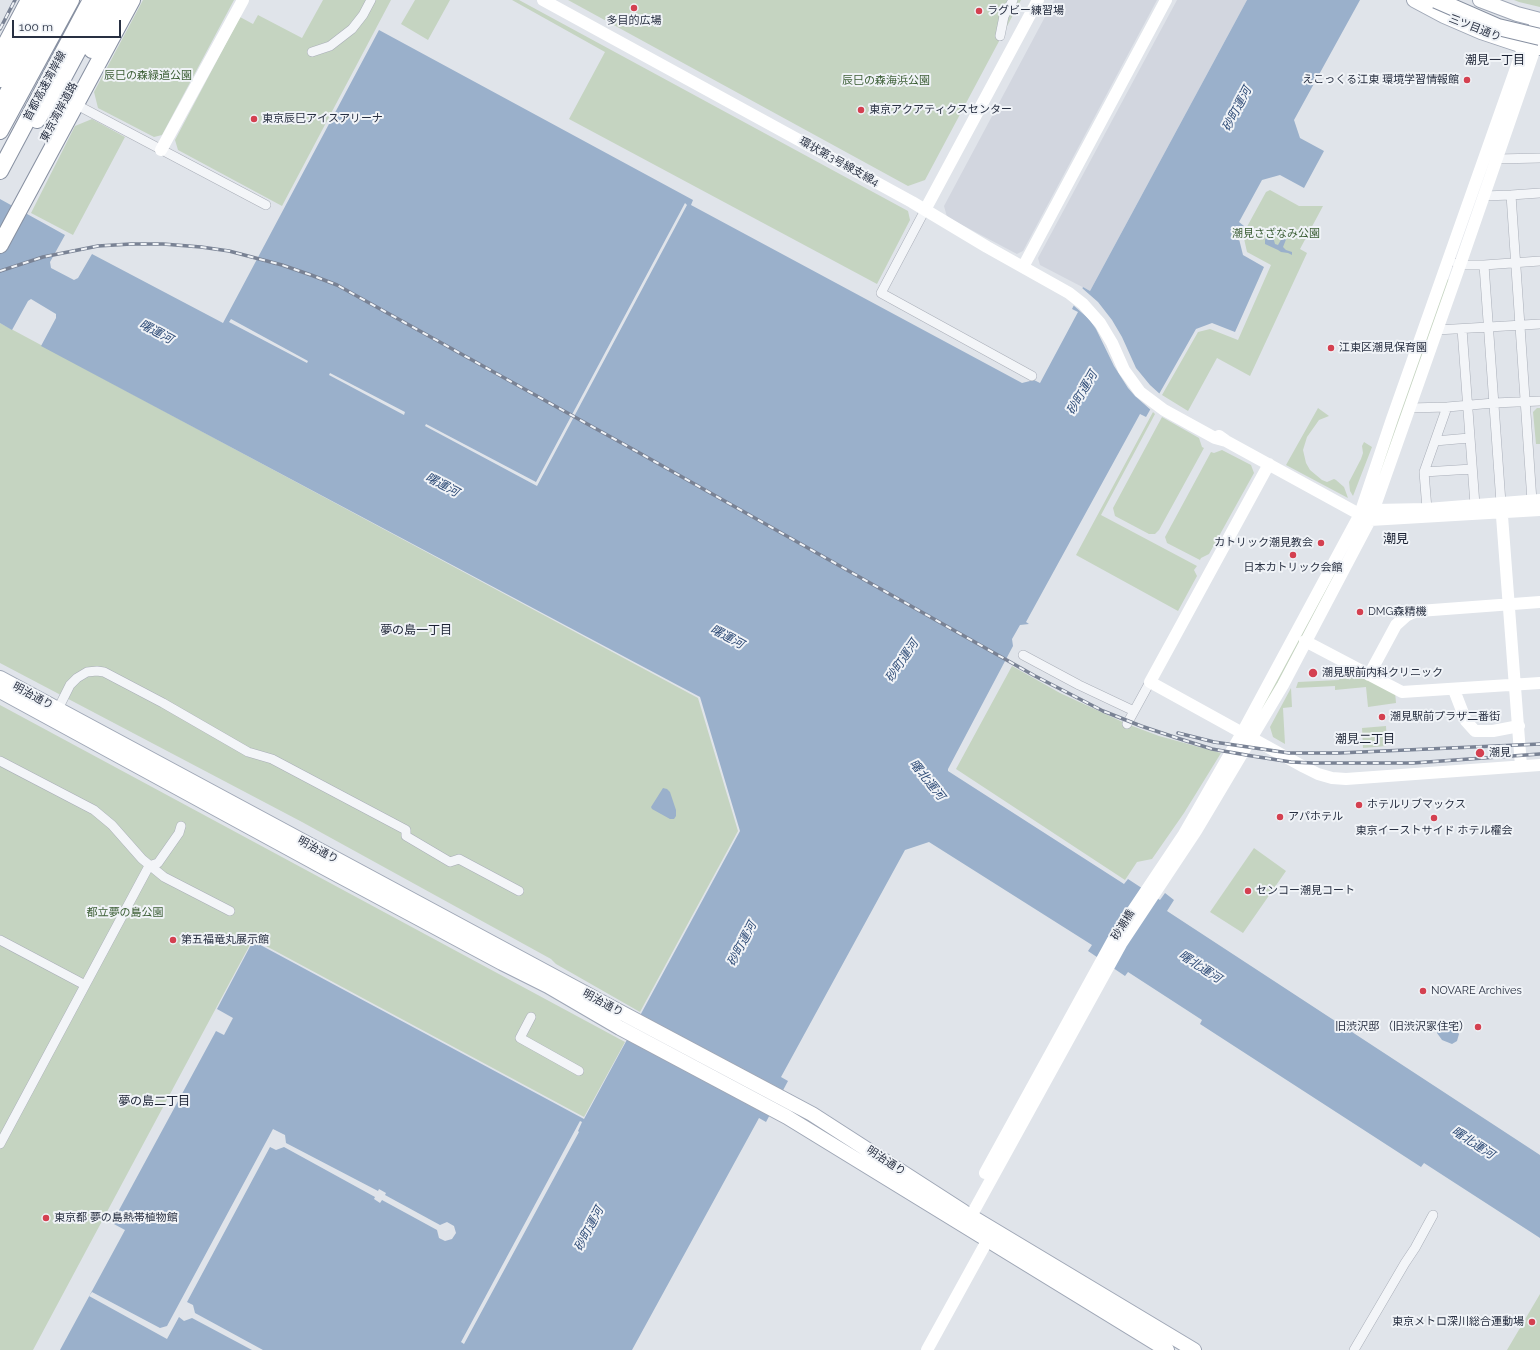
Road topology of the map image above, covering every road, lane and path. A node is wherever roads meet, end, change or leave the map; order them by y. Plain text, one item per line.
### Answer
1 (29, 0) edge
2 (42, 0) edge
3 (56, 0) edge
4 (71, 0) edge
5 (90, 0) edge
6 (105, 0) edge
7 (119, 0) edge
8 (132, 0) edge
9 (243, 0) edge
10 (371, 0) edge
11 (543, 0) edge
12 (1014, 0) edge
13 (1038, 0) edge
14 (1166, 0) edge
15 (1414, 0) edge
16 (1436, 0) edge
17 (1461, 0) edge
18 (1480, 0) edge
19 (1538, 21) edge
20 (1000, 36) dead end
21 (1534, 45) edge
22 (312, 52) dead end
23 (0, 55) edge
24 (0, 79) edge
25 (76, 104) junction
26 (0, 108) edge
27 (0, 131) edge
28 (161, 150) junction
29 (1497, 158) junction
30 (1540, 158) edge
31 (2, 168) edge
32 (1540, 193) edge
33 (1484, 196) junction
34 (1511, 196) junction
35 (266, 205) dead end
36 (925, 210) junction
37 (0, 224) edge
38 (0, 245) edge
39 (1540, 261) edge
40 (1516, 262) junction
41 (1454, 263) junction
42 (1024, 265) junction
43 (1484, 265) junction
44 (1540, 324) edge
45 (1520, 325) junction
46 (1489, 327) junction
47 (1462, 329) junction
48 (1437, 330) junction
49 (1032, 376) dead end
50 (1540, 401) edge
51 (1525, 402) junction
52 (1494, 403) junction
53 (1467, 405) junction
54 (1447, 407) junction
55 (1410, 408) junction
56 (1469, 438) junction
57 (1435, 441) junction
58 (1269, 464) junction
59 (1472, 469) junction
60 (1424, 472) junction
61 (1537, 504) edge
62 (1474, 505) junction
63 (1502, 508) junction
64 (1427, 509) junction
65 (1368, 515) junction
66 (1540, 602) edge
67 (1510, 604) junction
68 (1305, 641) junction
69 (1023, 655) dead end
70 (1369, 675) junction
71 (0, 678) edge
72 (1150, 682) junction
73 (1540, 683) edge
74 (1515, 685) junction
75 (1454, 690) junction
76 (0, 691) edge
77 (58, 709) junction
78 (1134, 711) junction
79 (1128, 724) dead end
80 (1519, 726) junction
81 (1247, 736) junction
82 (0, 761) edge
83 (1540, 765) edge
84 (1521, 766) junction
85 (182, 826) dead end
86 (149, 866) junction
87 (519, 891) dead end
88 (230, 912) dead end
89 (0, 940) edge
90 (85, 985) junction
91 (531, 1017) dead end
92 (579, 1071) dead end
93 (0, 1144) edge
94 (1433, 1215) dead end
95 (966, 1217) junction
96 (991, 1235) junction
97 (927, 1350) edge
98 (1167, 1350) edge
99 (1194, 1350) edge
100 (1354, 1350) edge

1 - 23 highway
2 - 24 highway
3 - 26 highway
4 - 27 highway, 首都高速湾岸線
5 - 31 highway, 首都高速湾岸線
6 - 31 highway
7 - 37 highway, 東京湾岸道路
8 - 25 highway
9 - 28 street
10 - 22 street
11 - 36 street, 環状第3号線支線4
12 - 20 street
13 - 36 street
14 - 42 street
15 - 21 main road, 三ツ目通り
16 - 21 highway, bridge
17 - 19 highway
18 - 19 main road
19 - 21 street
21 - 29 street
21 - 41 street
25 - 28 street
25 - 38 highway
28 - 35 street
29 - 30 street
29 - 33 street
32 - 34 street
33 - 34 street
33 - 41 street
34 - 40 street
36 - 42 street, 環状第3号線支線4
36 - 49 street
39 - 40 street
40 - 43 street
40 - 45 street
41 - 43 street
41 - 48 street
41 - 65 street
42 - 58 street, 環状第3号線支線4
43 - 46 street
44 - 45 street
45 - 46 street
45 - 51 street
46 - 47 street
46 - 52 street
47 - 48 street
47 - 53 street
48 - 55 street
50 - 51 street
51 - 52 street
51 - 61 street
52 - 53 street
52 - 63 street
53 - 54 street
53 - 56 street
54 - 55 street
54 - 57 street
55 - 65 street
56 - 57 street
56 - 59 street
57 - 60 street
58 - 65 street, 環状第3号線支線4
58 - 72 street
59 - 60 street
59 - 62 street
60 - 64 street
61 - 63 street
62 - 63 street
62 - 64 street
63 - 65 street
63 - 67 street
64 - 65 street
65 - 68 street
65 - 81 street
66 - 67 street
67 - 70 street
67 - 74 street
68 - 70 street
68 - 81 street
69 - 78 street
70 - 75 street
71 - 77 main road, 明治通り
72 - 78 street
72 - 81 street
73 - 74 street
74 - 75 street
74 - 80 street
75 - 80 street
76 - 95 main road, 明治通り
77 - 87 street
77 - 95 main road, 明治通り
78 - 79 street
80 - 84 street
81 - 84 street
81 - 95 street, 砂潮橋
82 - 86 street
83 - 84 street
85 - 86 street
86 - 88 street
86 - 90 street
89 - 90 street
90 - 93 street
91 - 92 street
94 - 100 street
95 - 96 main road, 明治通り
96 - 97 street
96 - 98 main road, 明治通り
96 - 99 main road, 明治通り

